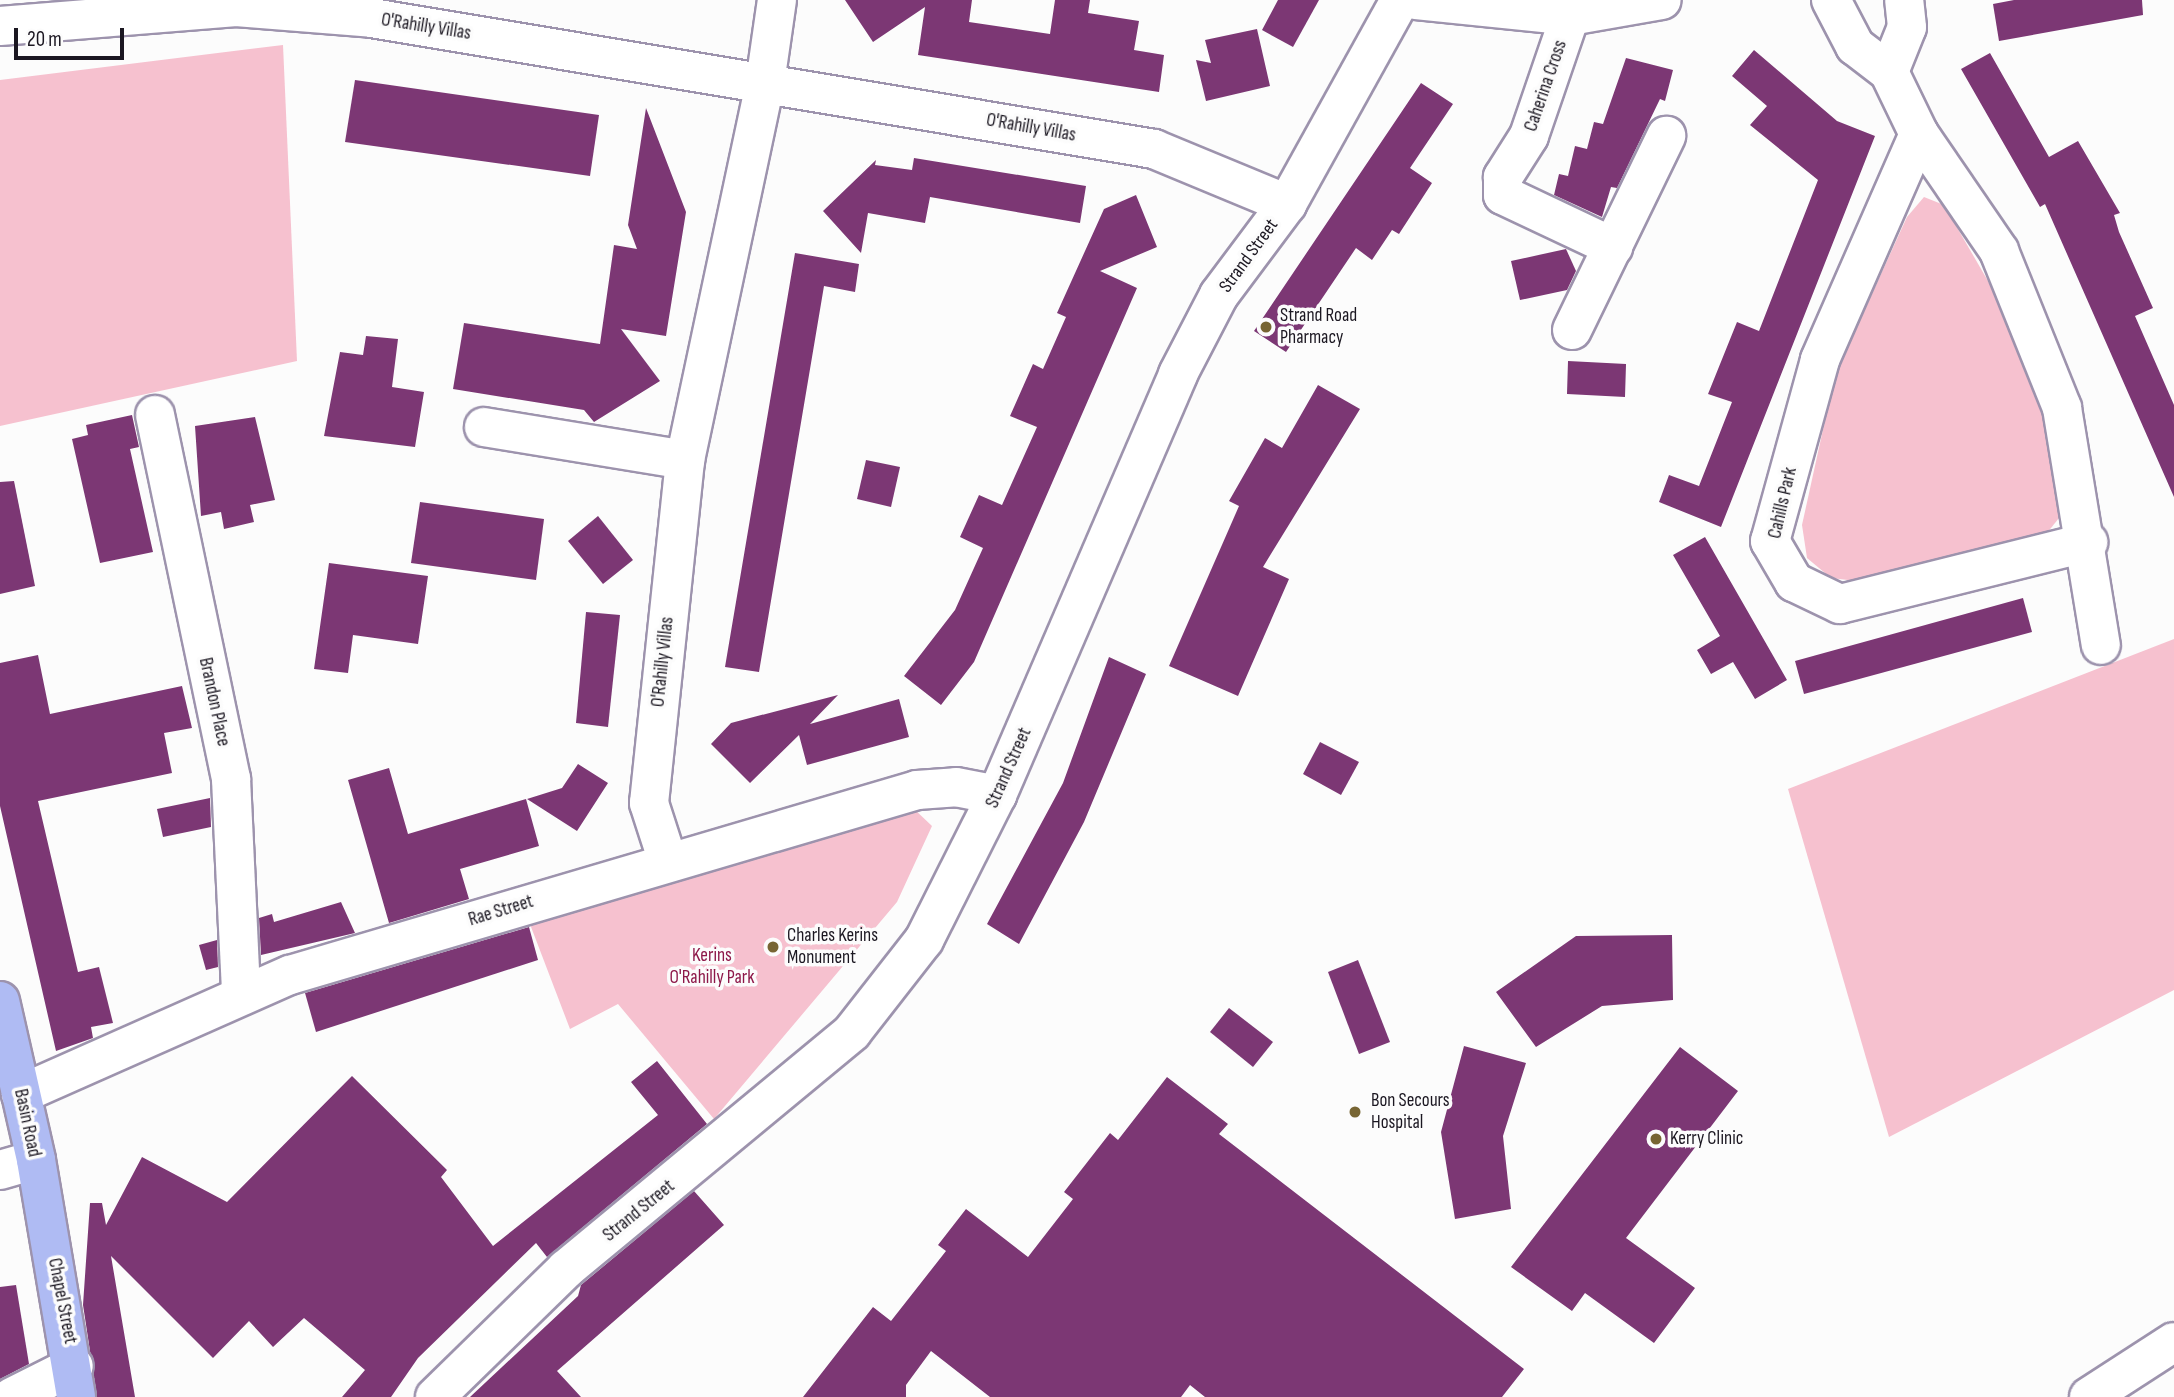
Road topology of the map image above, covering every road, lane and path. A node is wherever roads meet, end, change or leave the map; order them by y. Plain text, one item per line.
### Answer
1 (777, 0) edge
2 (1400, 0) edge
3 (1416, 0) edge
4 (1662, 0) edge
5 (1831, 0) edge
6 (1905, 0) edge
7 (1570, 16) junction
8 (0, 26) edge
9 (1888, 72) junction
10 (765, 83) junction
11 (1919, 134) junction
12 (1666, 136) dead end
13 (1287, 204) junction
14 (1613, 247) junction
15 (1572, 330) dead end
16 (155, 415) dead end
17 (484, 427) dead end
18 (685, 460) junction
19 (2088, 542) junction
20 (2101, 645) dead end
21 (997, 795) junction
22 (668, 862) junction
23 (241, 993) junction
24 (0, 1001) edge
25 (21, 1094) junction
26 (18, 1165) edge
27 (44, 1205) joint
28 (2174, 1342) edge
29 (75, 1381) edge
30 (12, 1397) edge
31 (435, 1397) edge
32 (2089, 1397) edge

1 - 10 street, O'Rahilly Villas
2 - 13 street, Strand Street
3 - 7 street
4 - 7 street
5 - 9 street
6 - 9 street
7 - 14 street, Caherina Cross
8 - 10 street, O'Rahilly Villas
9 - 11 street
10 - 13 street, O'Rahilly Villas
10 - 18 street, O'Rahilly Villas
11 - 19 street
11 - 19 street, Cahills Park
12 - 14 street
13 - 21 street, Strand Street
14 - 15 street
16 - 23 street, Brandon Place
17 - 18 street
18 - 22 street, O'Rahilly Villas
19 - 20 street
21 - 22 street, Rae Street
21 - 31 street, Strand Street
22 - 23 street, Rae Street
23 - 25 street, Rae Street
24 - 25 main road, Basin Road
25 - 26 main road, Basin Road
26 - 27 main road, Basin Road
27 - 29 main road, Chapel Street
28 - 32 street
29 - 30 street

